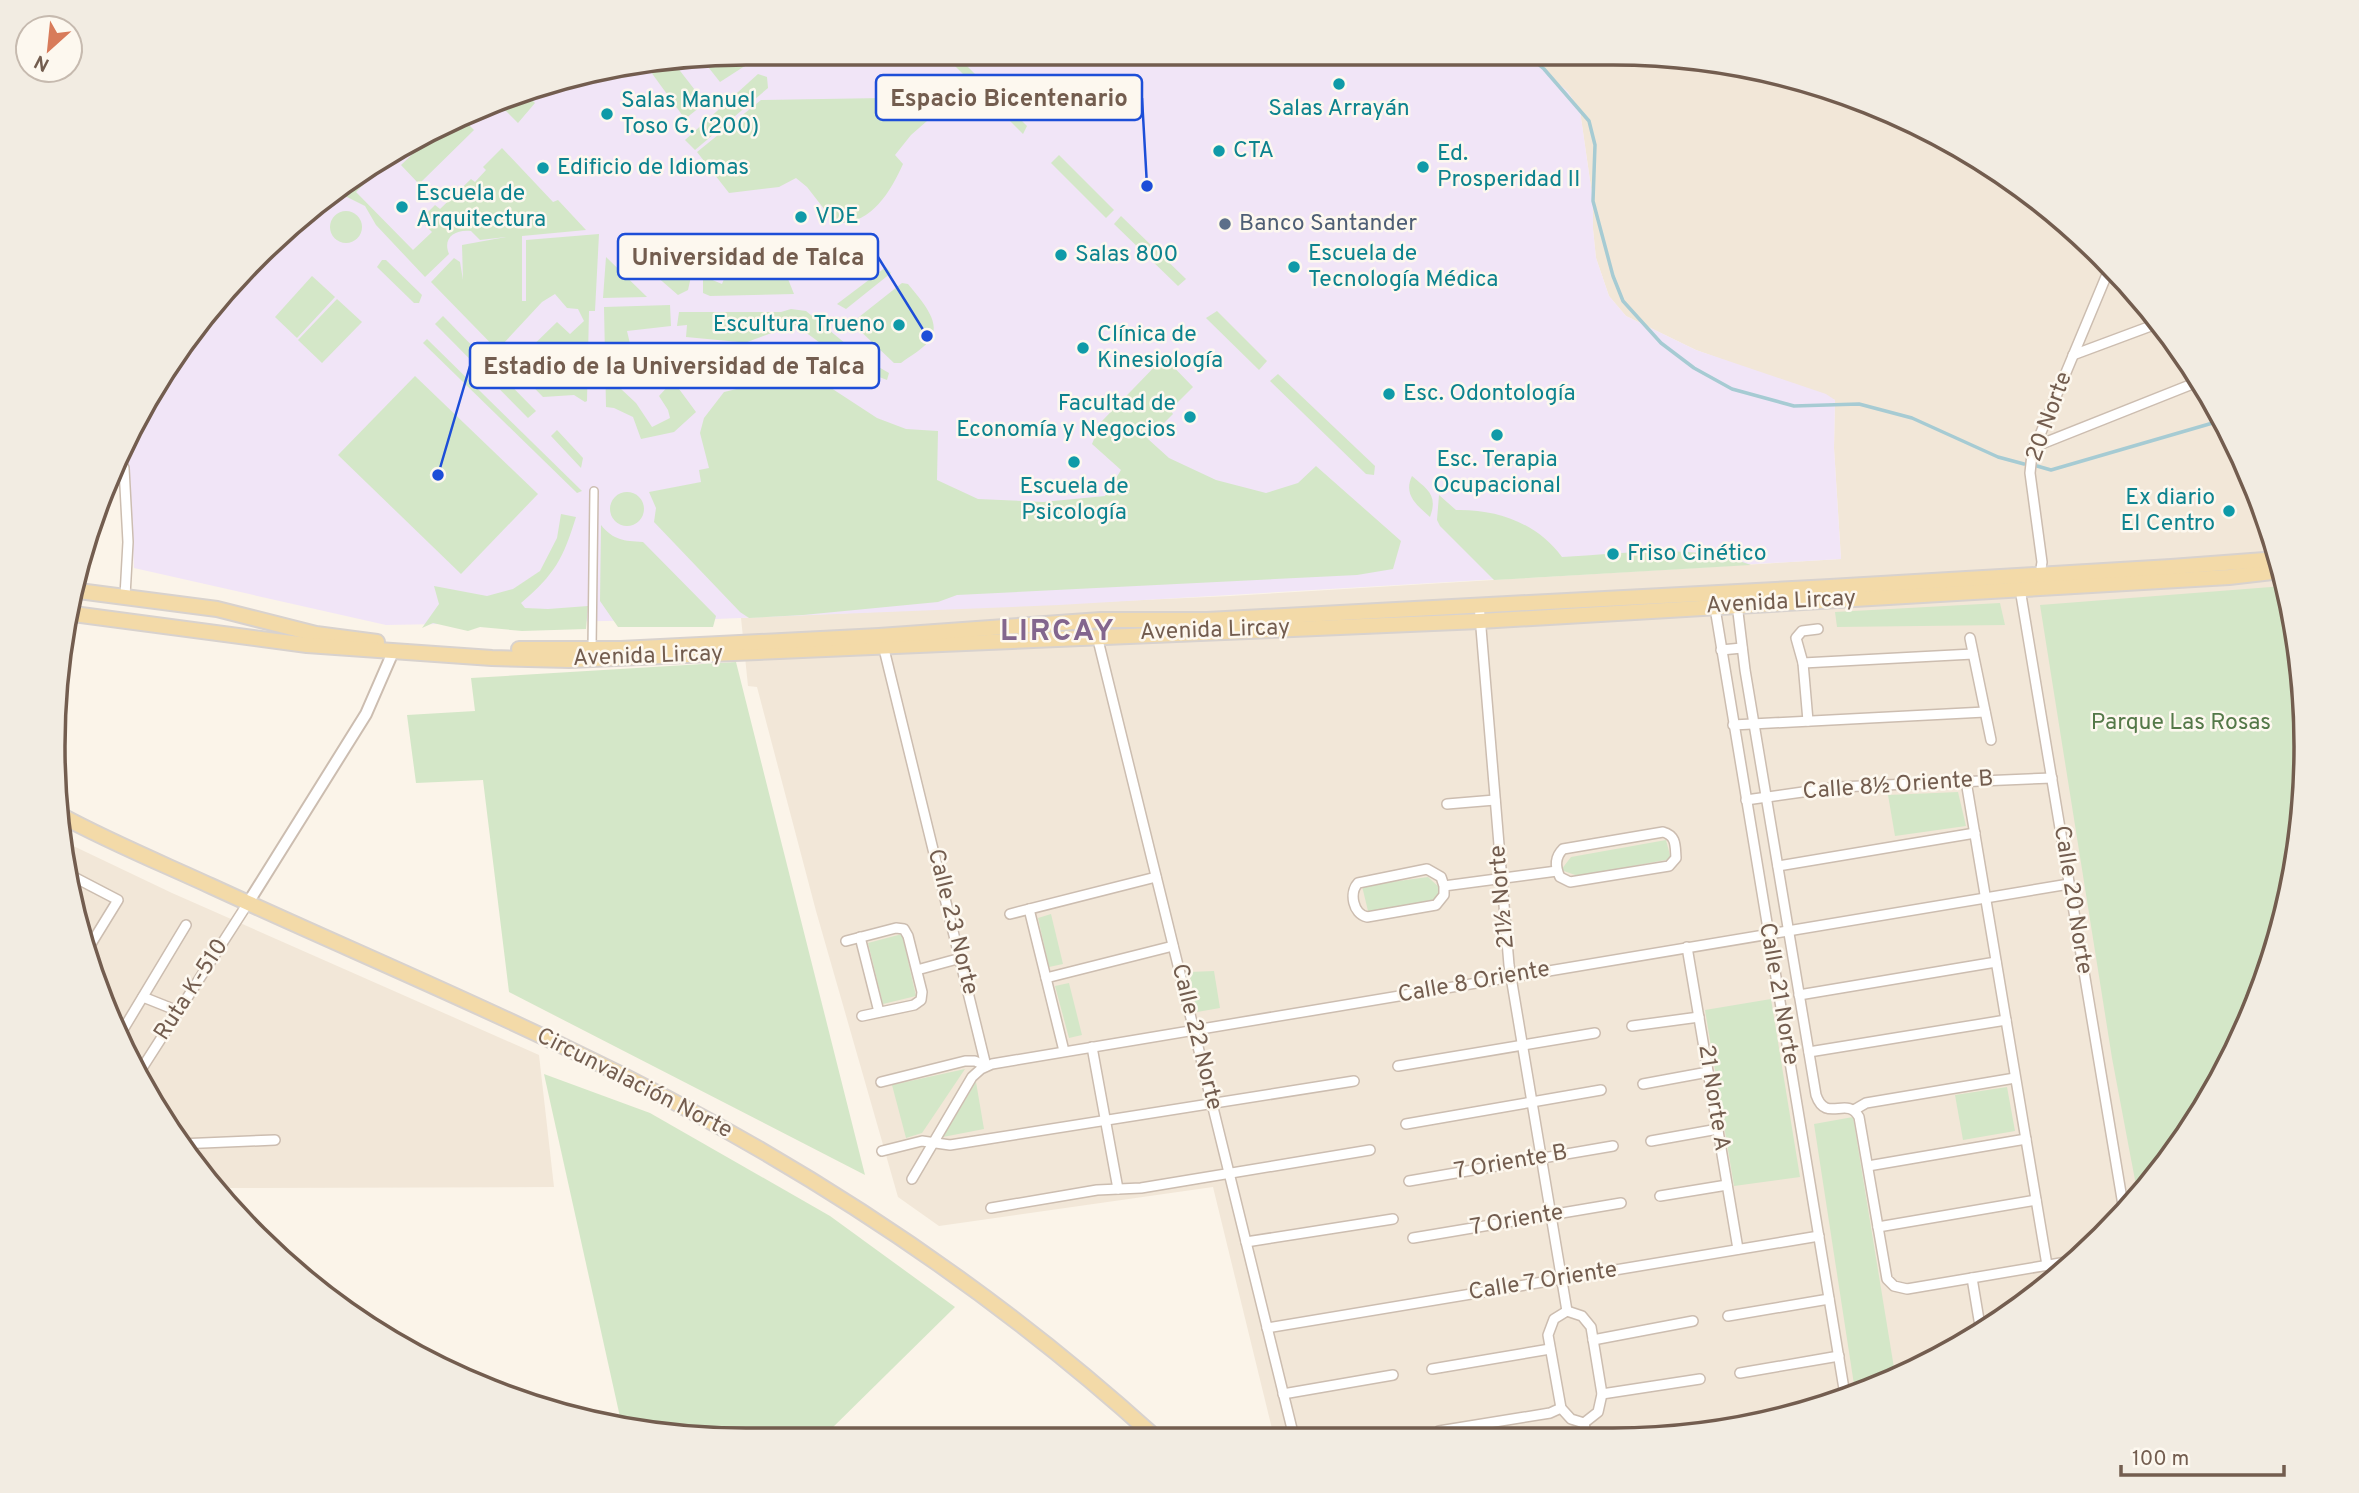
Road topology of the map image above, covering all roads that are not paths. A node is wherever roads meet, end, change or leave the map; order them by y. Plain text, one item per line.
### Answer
1 (2106, 277) edge
2 (2149, 327) edge
3 (2073, 355) junction
4 (2190, 385) edge
5 (2034, 447) junction
6 (124, 470) edge
7 (594, 491) dead end
8 (2268, 560) edge
9 (2271, 572) edge
10 (2040, 575) junction
11 (2020, 589) junction
12 (83, 591) edge
13 (125, 596) junction
14 (1713, 599) junction
15 (1479, 604) junction
16 (1737, 604) junction
17 (78, 615) edge
18 (1101, 620) junction
19 (1480, 621) junction
20 (1818, 629) dead end
21 (1097, 636) junction
22 (1970, 638) dead end
23 (883, 645) junction
24 (1742, 648) junction
25 (592, 649) junction
26 (1721, 650) junction
27 (393, 652) junction
28 (1973, 654) junction
29 (1803, 663) junction
30 (1985, 712) junction
31 (1808, 721) junction
32 (1755, 724) junction
33 (1733, 725) junction
34 (1991, 740) dead end
35 (2052, 778) junction
36 (1966, 781) junction
37 (1766, 797) junction
38 (1495, 800) junction
39 (1746, 800) junction
40 (1447, 804) dead end
41 (69, 819) edge
42 (1975, 833) junction
43 (1778, 866) junction
44 (1557, 871) junction
45 (1156, 877) junction
46 (78, 880) edge
47 (1502, 880) junction
48 (2069, 884) junction
49 (1444, 886) junction
50 (1985, 898) junction
51 (248, 903) junction
52 (1029, 909) junction
53 (1010, 914) dead end
54 (186, 925) dead end
55 (1788, 930) junction
56 (1768, 934) junction
57 (860, 937) junction
58 (93, 940) edge
59 (846, 941) dead end
60 (1173, 946) junction
61 (1687, 947) junction
62 (961, 958) junction
63 (1996, 962) junction
64 (917, 970) junction
65 (1511, 977) junction
66 (1046, 978) junction
67 (1799, 995) junction
68 (143, 997) junction
69 (178, 1012) junction
70 (879, 1012) junction
71 (862, 1016) dead end
72 (1699, 1017) junction
73 (2006, 1020) junction
74 (125, 1026) edge
75 (1632, 1026) dead end
76 (1194, 1030) junction
77 (1595, 1033) dead end
78 (1522, 1045) junction
79 (1092, 1047) junction
80 (1064, 1051) junction
81 (1809, 1052) junction
82 (144, 1065) edge
83 (986, 1066) junction
84 (1398, 1066) dead end
85 (1708, 1072) junction
86 (2015, 1078) junction
87 (1354, 1081) dead end
88 (881, 1082) dead end
89 (1643, 1084) dead end
90 (1601, 1090) dead end
91 (1532, 1102) junction
92 (1212, 1103) junction
93 (1854, 1110) junction
94 (1105, 1119) junction
95 (1406, 1124) dead end
96 (1718, 1129) junction
97 (2026, 1139) junction
98 (275, 1140) dead end
99 (1651, 1141) dead end
100 (193, 1143) edge
101 (933, 1143) junction
102 (1613, 1146) dead end
103 (1370, 1150) dead end
104 (882, 1151) dead end
105 (1541, 1158) junction
106 (1868, 1166) junction
107 (1229, 1173) junction
108 (912, 1179) dead end
109 (1409, 1181) dead end
110 (1727, 1185) junction
111 (1118, 1189) junction
112 (1660, 1196) dead end
113 (2122, 1199) edge
114 (2036, 1200) junction
115 (1621, 1203) dead end
116 (991, 1208) dead end
117 (1550, 1215) junction
118 (1393, 1219) dead end
119 (1878, 1227) junction
120 (1819, 1236) junction
121 (1413, 1238) dead end
122 (1246, 1242) junction
123 (1738, 1250) junction
124 (2057, 1263) edge
125 (2047, 1265) junction
126 (1972, 1278) junction
127 (1561, 1279) junction
128 (1829, 1300) junction
129 (1567, 1311) junction
130 (1728, 1316) dead end
131 (1693, 1321) dead end
132 (1979, 1321) edge
133 (1267, 1328) junction
134 (1593, 1340) junction
135 (1550, 1349) junction
136 (1839, 1356) junction
137 (1432, 1368) dead end
138 (1740, 1373) dead end
139 (1392, 1376) dead end
140 (1700, 1379) dead end
141 (1844, 1387) edge
142 (1283, 1394) junction
143 (1602, 1395) junction
144 (1561, 1408) junction
145 (1584, 1423) junction
146 (1144, 1428) edge
147 (1292, 1428) edge
148 (1458, 1428) edge
149 (1585, 1428) edge

1 - 3 street, 20 Norte
2 - 3 street
3 - 5 street, 20 Norte
4 - 5 street
5 - 10 street, 20 Norte
6 - 13 street
7 - 25 street
8 - 10 main road, Avenida Lircay
9 - 11 main road, Avenida Lircay
10 - 14 main road, Avenida Lircay
11 - 16 main road, Avenida Lircay
11 - 35 street, Calle 20 Norte
12 - 13 main road, Avenida Lircay
13 - 25 main road, Avenida Lircay
14 - 15 main road, Avenida Lircay
14 - 16 main road, Avenida Lircay
14 - 19 main road, Avenida Lircay
14 - 26 street, Calle 21 Norte
15 - 18 main road, Avenida Lircay
15 - 19 street, 21½ Norte
16 - 24 street, Calle 21 Norte
17 - 27 main road, Avenida Lircay
18 - 21 main road
18 - 25 main road, Avenida Lircay
19 - 21 main road, Avenida Lircay
19 - 38 street, 21½ Norte
20 - 29 street
21 - 23 main road, Avenida Lircay
21 - 45 street, Calle 22 Norte
22 - 28 street
23 - 27 main road, Avenida Lircay
23 - 62 street, Calle 23 Norte
24 - 26 street
24 - 32 street, Calle 21 Norte
26 - 33 street, Calle 21 Norte
27 - 51 street
28 - 29 street
28 - 30 street
29 - 31 street
30 - 31 street
30 - 34 street
31 - 32 street
32 - 33 street
32 - 37 street, Calle 21 Norte
33 - 39 street, Calle 21 Norte
35 - 36 street, Calle 8½ Oriente B
35 - 48 street, Calle 20 Norte
36 - 37 street, Calle 8½ Oriente B
36 - 42 street
37 - 39 street, Calle 8½ Oriente B
37 - 43 street, Calle 21 Norte
38 - 40 street
38 - 47 street, 21½ Norte
39 - 56 street, Calle 21 Norte
41 - 51 main road, Circunvalación Norte
42 - 43 street
42 - 50 street
43 - 55 street, Calle 21 Norte
44 - 44 street
44 - 47 street
45 - 52 street
45 - 60 street, Calle 22 Norte
46 - 58 street
47 - 49 street
47 - 65 street, 21½ Norte
48 - 50 street, Calle 8 Oriente
48 - 113 street, Calle 20 Norte
49 - 49 street
50 - 55 street, Calle 8 Oriente
50 - 63 street
51 - 69 street, Ruta K-510
51 - 146 main road, Circunvalación Norte
52 - 53 street
52 - 66 street
54 - 68 street
55 - 56 street, Calle 8 Oriente
55 - 67 street, Calle 21 Norte
56 - 61 street, Calle 8 Oriente
56 - 120 street, Calle 21 Norte
57 - 59 street
57 - 64 street
57 - 70 street
60 - 66 street
60 - 76 street, Calle 22 Norte
61 - 65 street, Calle 8 Oriente
61 - 72 street, 21 Norte A
62 - 64 street
62 - 83 street, Calle 23 Norte
63 - 67 street
63 - 73 street
64 - 70 street
65 - 76 street, Calle 8 Oriente
65 - 78 street, 21½ Norte
66 - 80 street
67 - 81 street, Calle 21 Norte
68 - 69 street
68 - 74 street
69 - 82 street, Ruta K-510
70 - 71 street
72 - 75 street
72 - 85 street, 21 Norte A
73 - 81 street
73 - 86 street
76 - 79 street, Calle 8 Oriente
76 - 92 street, Calle 22 Norte
77 - 78 street
78 - 84 street
78 - 91 street, 21½ Norte
79 - 80 street, Calle 8 Oriente
79 - 94 street
80 - 83 street, Calle 8 Oriente
81 - 93 street, Calle 21 Norte
83 - 88 street, Calle 8 Oriente
83 - 101 street
85 - 89 street
85 - 96 street, 21 Norte A
86 - 93 street
86 - 97 street
87 - 92 street
90 - 91 street
91 - 95 street
91 - 105 street, 21½ Norte
92 - 94 street
92 - 107 street, Calle 22 Norte
93 - 106 street
94 - 101 street
94 - 111 street
96 - 99 street
96 - 110 street, 21 Norte A
97 - 106 street
97 - 114 street
98 - 100 street
101 - 104 street
101 - 108 street
102 - 105 street, 7 Oriente B
103 - 107 street
105 - 109 street, 7 Oriente B
105 - 117 street, 21½ Norte
106 - 119 street
107 - 111 street
107 - 122 street, Calle 22 Norte
110 - 112 street
110 - 123 street, 21 Norte A
111 - 116 street
114 - 119 street
114 - 125 street
115 - 117 street, 7 Oriente
117 - 121 street, 7 Oriente
117 - 127 street, 21½ Norte
118 - 122 street
119 - 126 street
120 - 123 street, Calle 7 Oriente
120 - 128 street, Calle 21 Norte
122 - 133 street, Calle 22 Norte
123 - 127 street, Calle 7 Oriente
124 - 125 street
125 - 126 street
126 - 132 street
127 - 129 street, 21½ Norte
127 - 133 street, Calle 7 Oriente
128 - 130 street
128 - 136 street, Calle 21 Norte
129 - 134 street
129 - 135 street
131 - 134 street
133 - 142 street, Calle 22 Norte
134 - 143 street
135 - 137 street
135 - 144 street
136 - 138 street
136 - 141 street, Calle 21 Norte
139 - 142 street
140 - 143 street
142 - 147 street, Calle 22 Norte
143 - 145 street
144 - 145 street
144 - 148 street
145 - 149 street

